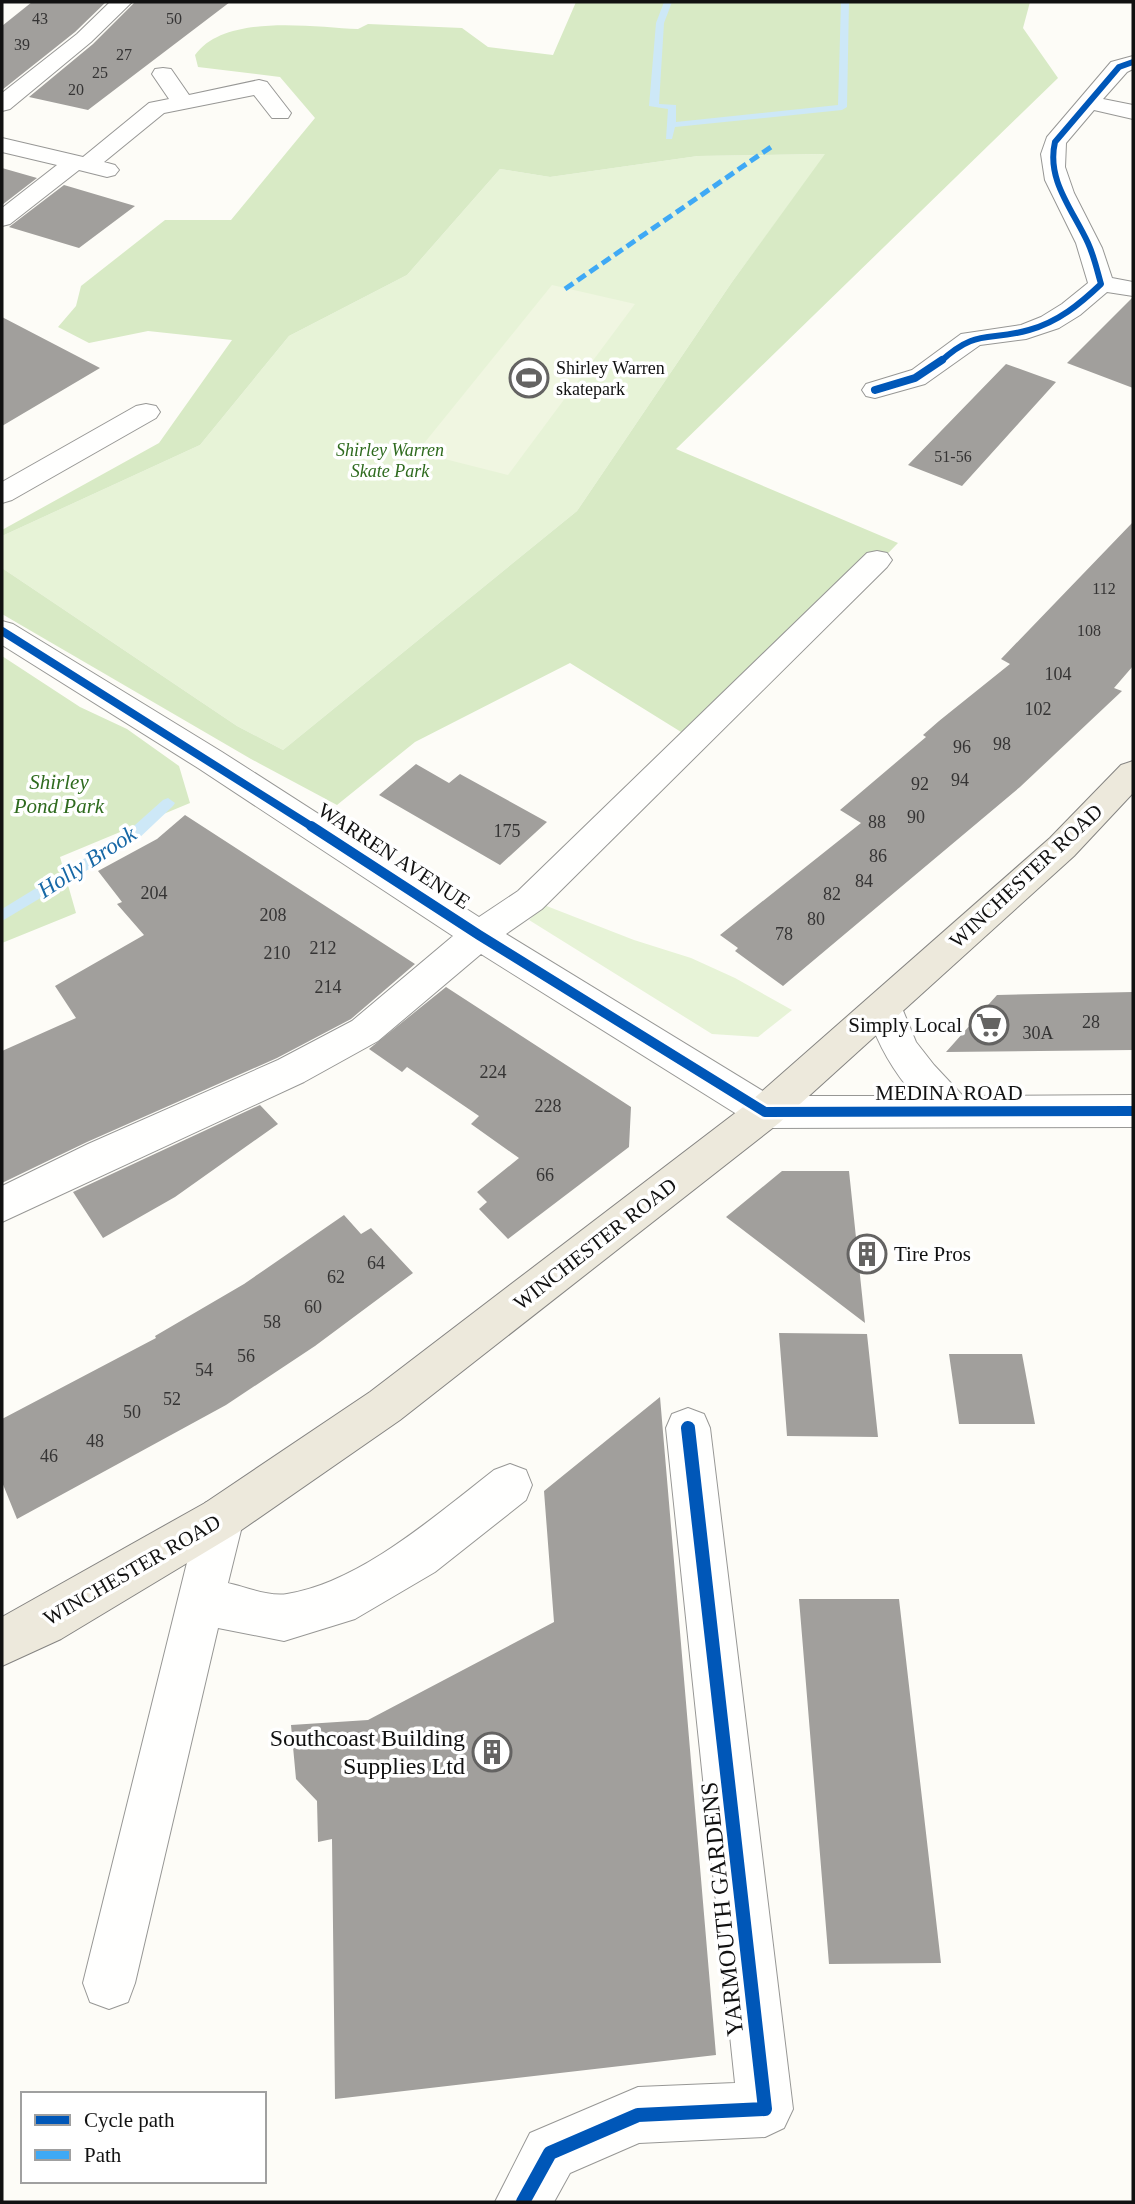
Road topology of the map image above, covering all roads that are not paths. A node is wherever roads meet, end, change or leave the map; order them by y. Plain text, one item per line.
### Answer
1 (122, 2) edge
2 (1133, 62) edge
3 (163, 74) dead end
4 (183, 103) junction
5 (1091, 103) junction
6 (2, 104) edge
7 (1133, 112) edge
8 (280, 113) dead end
9 (2, 145) edge
10 (90, 166) junction
11 (2, 219) edge
12 (1101, 284) junction
13 (1133, 289) edge
14 (875, 390) dead end
15 (146, 412) dead end
16 (2, 494) edge
17 (877, 559) dead end
18 (2, 631) edge
19 (1133, 773) edge
20 (479, 934) junction
21 (884, 1006) junction
22 (1133, 1111) edge
23 (765, 1112) junction
24 (955, 1112) junction
25 (2, 1205) edge
26 (688, 1428) dead end
27 (510, 1485) dead end
28 (221, 1518) junction
29 (201, 1601) junction
30 (2, 1642) edge
31 (109, 1983) dead end
32 (523, 2202) edge

1 - 6 street
2 - 5 street
3 - 4 street
4 - 8 street
4 - 10 street
5 - 7 street
5 - 12 street
9 - 10 street
10 - 11 street
12 - 13 street
12 - 14 street
15 - 16 street
17 - 20 street
18 - 20 street, WARREN AVENUE
19 - 21 main road, WINCHESTER ROAD
20 - 23 street, WARREN AVENUE
20 - 25 street
21 - 23 main road, WINCHESTER ROAD
21 - 24 street, MEDINA ROAD
22 - 24 street, MEDINA ROAD
23 - 24 street, MEDINA ROAD
23 - 28 main road, WINCHESTER ROAD
26 - 32 street, YARMOUTH GARDENS
27 - 29 street
28 - 29 street
28 - 30 main road, WINCHESTER ROAD
29 - 31 street

